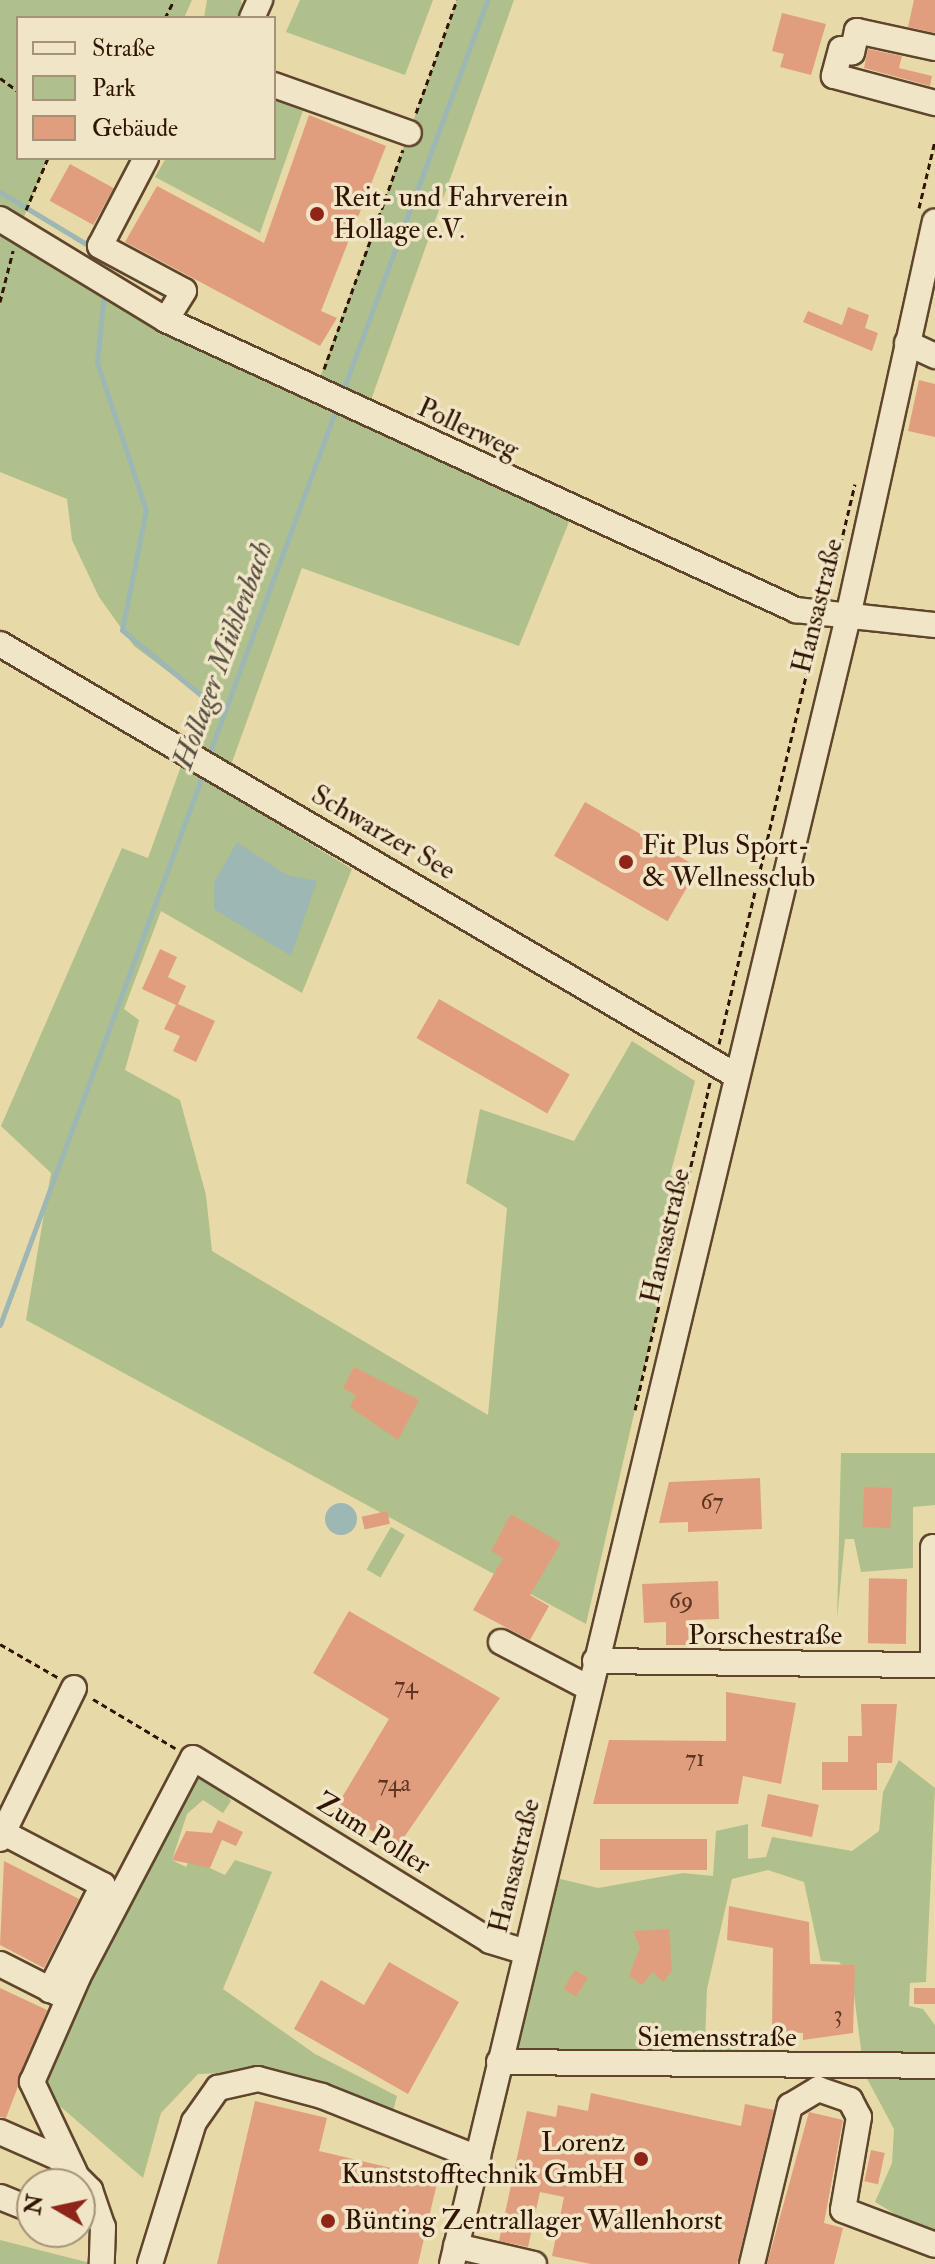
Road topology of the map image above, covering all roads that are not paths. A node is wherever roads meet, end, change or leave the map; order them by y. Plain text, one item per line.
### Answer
1 (935, 48) edge
2 (276, 86) edge
3 (935, 103) edge
4 (409, 133) road end
5 (145, 160) edge
6 (926, 219) edge
7 (9, 224) edge
8 (166, 320) junction
9 (907, 343) junction
10 (935, 356) edge
11 (847, 621) junction
12 (935, 625) edge
13 (0, 644) edge
14 (724, 1071) junction
15 (933, 1547) dead end
16 (501, 1642) dead end
17 (595, 1661) junction
18 (934, 1665) edge
19 (74, 1688) road end
20 (589, 1688) junction
21 (1, 1834) edge
22 (525, 1952) junction
23 (0, 1964) edge
24 (65, 1989) junction
25 (499, 2062) junction
26 (935, 2066) edge
27 (0, 2132) edge
28 (478, 2158) junction
29 (68, 2168) edge
30 (73, 2168) edge
31 (96, 2241) edge
32 (935, 2245) edge
33 (454, 2255) edge
34 (102, 2264) edge
35 (150, 2264) edge
36 (534, 2264) edge
37 (752, 2264) edge

1 - 3 street
2 - 4 street
5 - 8 street
6 - 9 street, Hansastraße
7 - 8 street, Pollerweg
8 - 11 street, Pollerweg
9 - 10 street
9 - 11 street, Hansastraße
11 - 12 street, Pollerweg
11 - 14 street, Hansastraße
13 - 14 street, Schwarzer See
14 - 17 street, Hansastraße
15 - 18 street
16 - 20 street
17 - 18 street, Porschestraße
17 - 20 street, Hansastraße
19 - 21 street
20 - 22 street, Hansastraße
21 - 24 street
22 - 24 street, Zum Poller
22 - 25 street, Hansastraße
23 - 24 street
24 - 30 street
25 - 26 street, Siemensstraße
25 - 28 street, Hansastraße
27 - 29 street
28 - 33 street, Hansastraße
28 - 35 street
31 - 34 street
32 - 37 street
33 - 36 street

